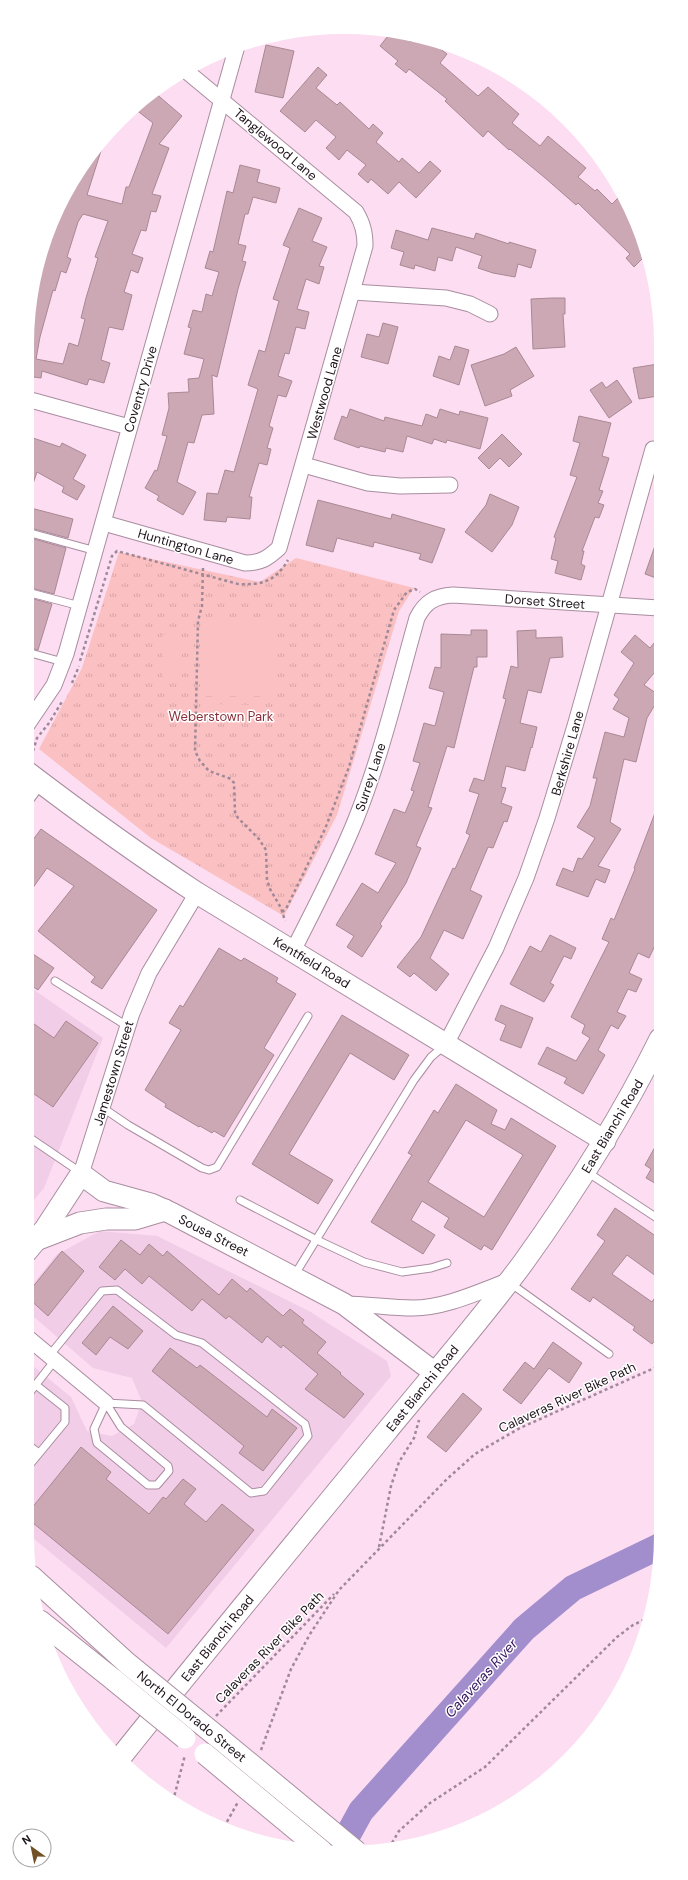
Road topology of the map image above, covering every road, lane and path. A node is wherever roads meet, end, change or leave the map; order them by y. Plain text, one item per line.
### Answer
1 (235, 54) edge
2 (191, 75) edge
3 (222, 100) junction
4 (363, 223) joint
5 (352, 292) junction
6 (490, 314) dead end
7 (34, 401) edge
8 (129, 427) junction
9 (653, 449) dead end
10 (304, 465) junction
11 (450, 486) dead end
12 (104, 523) junction
13 (34, 534) edge
14 (96, 551) junction
15 (268, 558) joint
16 (290, 558) dead end
17 (202, 568) dead end
18 (202, 575) junction
19 (34, 594) edge
20 (432, 600) junction
21 (608, 605) junction
22 (80, 606) junction
23 (654, 608) edge
24 (34, 654) edge
25 (63, 662) junction
26 (70, 685) dead end
27 (65, 697) dead end
28 (34, 715) edge
29 (34, 748) edge
30 (35, 778) edge
31 (197, 893) junction
32 (282, 912) junction
33 (285, 920) dead end
34 (293, 950) junction
35 (55, 981) dead end
36 (308, 1016) dead end
37 (127, 1026) junction
38 (446, 1044) junction
39 (654, 1051) edge
40 (103, 1108) junction
41 (34, 1141) edge
42 (605, 1141) junction
43 (586, 1171) junction
44 (81, 1174) junction
45 (240, 1200) dead end
46 (165, 1210) junction
47 (654, 1216) edge
48 (317, 1240) junction
49 (34, 1242) edge
50 (34, 1244) edge
51 (447, 1263) dead end
52 (294, 1276) junction
53 (508, 1281) junction
54 (344, 1304) junction
55 (34, 1343) edge
56 (609, 1354) dead end
57 (52, 1358) junction
58 (654, 1368) edge
59 (435, 1373) junction
60 (36, 1385) junction
61 (34, 1387) edge
62 (106, 1403) junction
63 (421, 1415) dead end
64 (34, 1449) edge
65 (39, 1453) junction
66 (34, 1459) edge
67 (378, 1548) junction
68 (38, 1582) edge
69 (339, 1590) junction
70 (642, 1621) edge
71 (48, 1627) edge
72 (210, 1726) junction
73 (191, 1749) junction
74 (124, 1753) edge
75 (258, 1757) dead end
76 (175, 1796) edge
77 (239, 1800) dead end
78 (226, 1822) edge
79 (393, 1842) edge
80 (313, 1844) edge
81 (350, 1846) edge

1 - 3 street, Coventry Drive
2 - 3 street, Tanglewood Lane
3 - 4 street, Tanglewood Lane
3 - 8 street, Coventry Drive
4 - 5 street, Westwood Lane
5 - 6 street
5 - 10 street, Westwood Lane
7 - 8 street
8 - 12 street, Coventry Drive
9 - 21 street, Berkshire Lane
10 - 11 street
10 - 15 street, Westwood Lane
12 - 14 street, Coventry Drive
12 - 15 street, Huntington Lane
13 - 14 lane
14 - 22 street, Coventry Drive
16 - 18 path
17 - 18 path
18 - 26 path
18 - 32 path
19 - 22 lane
20 - 21 street, Dorset Street
20 - 32 path
20 - 34 street, Surrey Lane
21 - 23 street, Dorset Street
21 - 38 street, Berkshire Lane
22 - 25 street, Coventry Drive
24 - 25 lane
25 - 28 street, Coventry Drive
27 - 29 path
30 - 31 street, Kentfield Road
31 - 34 street, Kentfield Road
31 - 37 street, Jamestown Street
32 - 33 path
34 - 38 street, Kentfield Road
35 - 37 lane
36 - 40 lane
37 - 40 street, Jamestown Street
38 - 42 street, Kentfield Road
38 - 48 lane
39 - 42 street, East Bianchi Road
40 - 44 street, Jamestown Street
41 - 44 lane
42 - 43 street, East Bianchi Road
43 - 47 lane
43 - 53 street, East Bianchi Road
44 - 46 street, Sousa Street
44 - 49 street, Jamestown Street
45 - 48 lane
46 - 50 street
46 - 52 street, Sousa Street
48 - 51 lane
48 - 52 lane
52 - 54 street, Sousa Street
53 - 54 street, Sousa Street
53 - 56 lane
53 - 59 street, East Bianchi Road
54 - 59 street, Sousa Street
55 - 57 street
57 - 60 lane
57 - 62 street
57 - 62 lane
58 - 67 path, Calaveras River Bike Path
59 - 74 street, East Bianchi Road
60 - 61 lane
60 - 65 lane
62 - 62 lane
63 - 67 path
64 - 65 lane
65 - 66 lane
67 - 69 path, Calaveras River Bike Path
68 - 72 street, North El Dorado Street, bridge
69 - 72 path, Calaveras River Bike Path
69 - 75 path, Calaveras River Bike Path
70 - 79 path
71 - 73 street, North El Dorado Street, bridge
72 - 81 street, North El Dorado Street, bridge
73 - 76 path
73 - 80 street, North El Dorado Street, bridge
77 - 78 path

